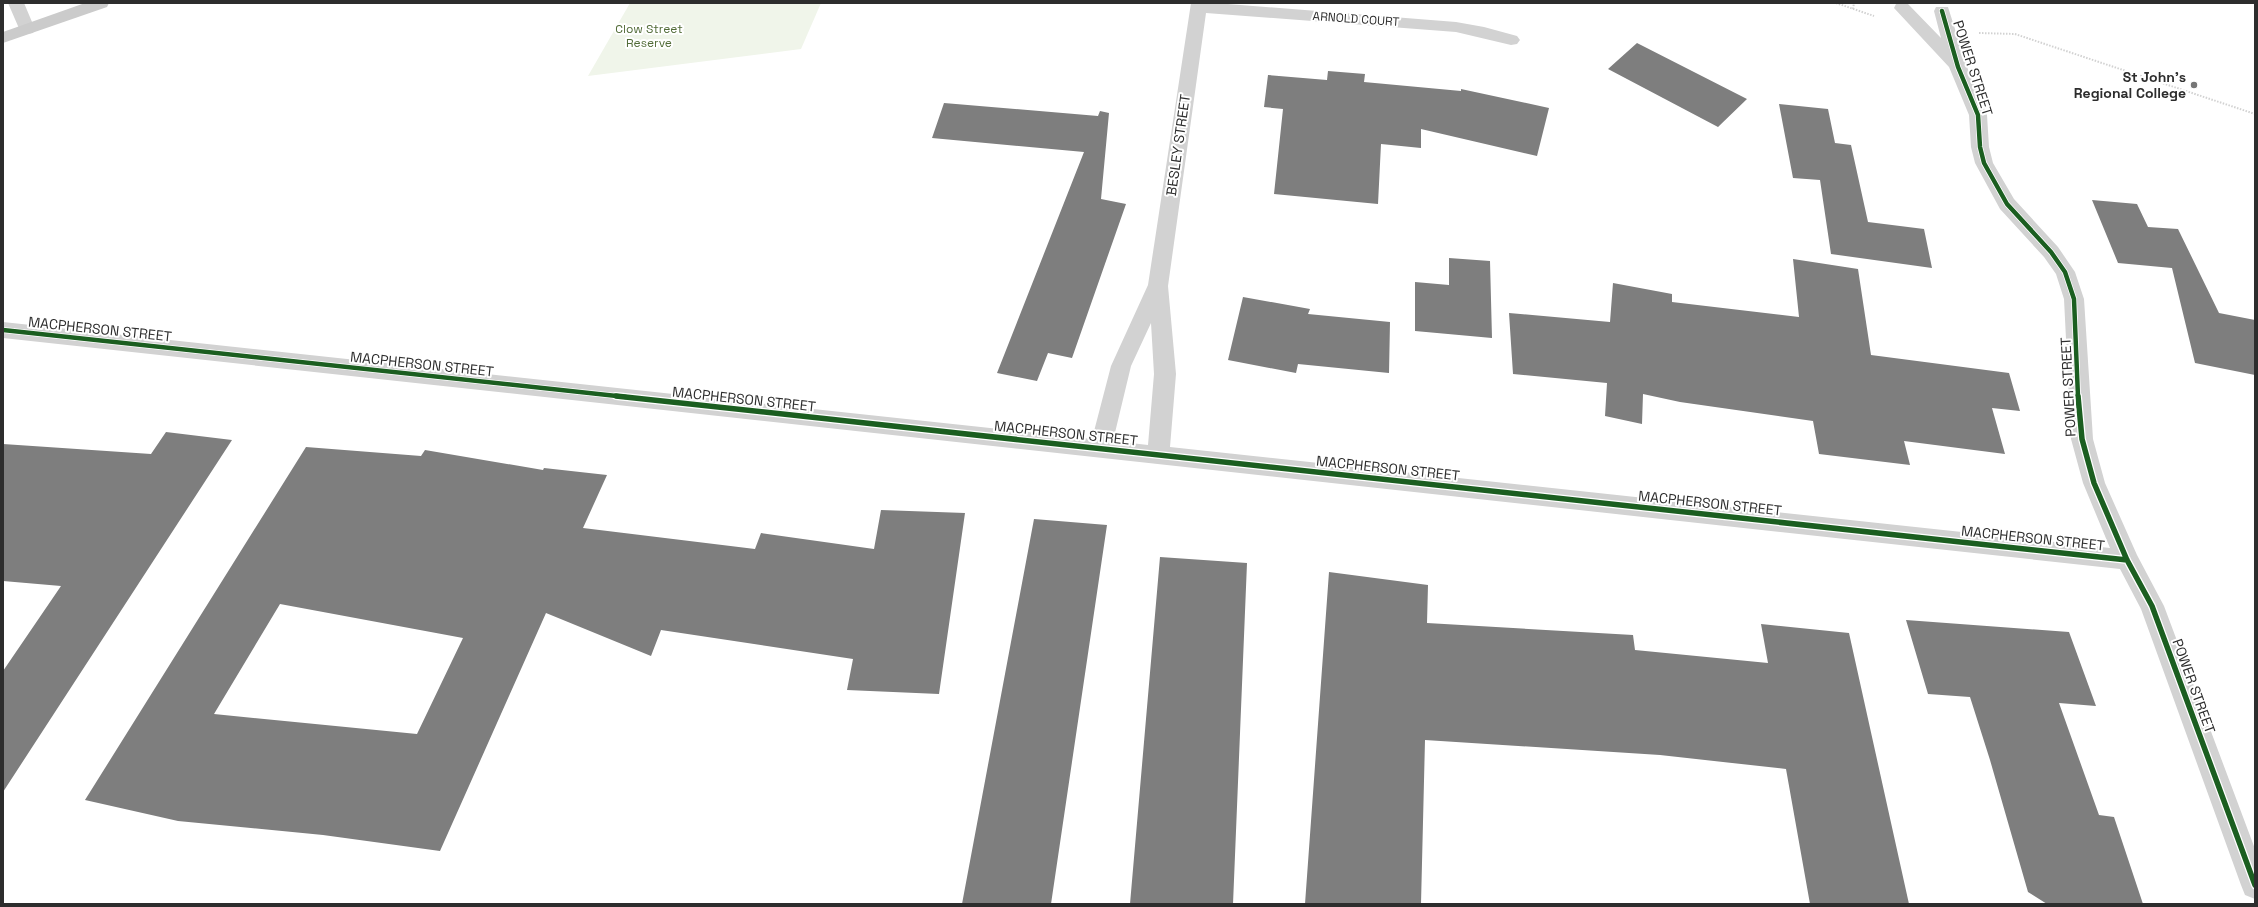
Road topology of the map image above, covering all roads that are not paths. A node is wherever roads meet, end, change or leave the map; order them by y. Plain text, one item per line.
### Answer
1 (16, 3) edge
2 (101, 3) edge
3 (1199, 5) edge
4 (1895, 5) edge
5 (1946, 7) edge
6 (27, 29) junction
7 (3, 38) edge
8 (1512, 40) dead end
9 (1958, 67) junction
10 (1158, 286) junction
11 (3, 330) edge
12 (1100, 449) junction
13 (1158, 456) junction
14 (2127, 560) junction
15 (2255, 885) edge

1 - 6 street
2 - 6 main road
3 - 8 street, ARNOLD COURT
3 - 10 street, BESLEY STREET
4 - 5 street
4 - 9 street, POWER STREET
5 - 9 street, POWER STREET
6 - 7 main road
9 - 14 street, POWER STREET
10 - 12 street, BESLEY STREET
10 - 13 street, BESLEY STREET
11 - 12 street, MACPHERSON STREET
12 - 13 street, MACPHERSON STREET
13 - 14 street, MACPHERSON STREET
14 - 15 street, POWER STREET

